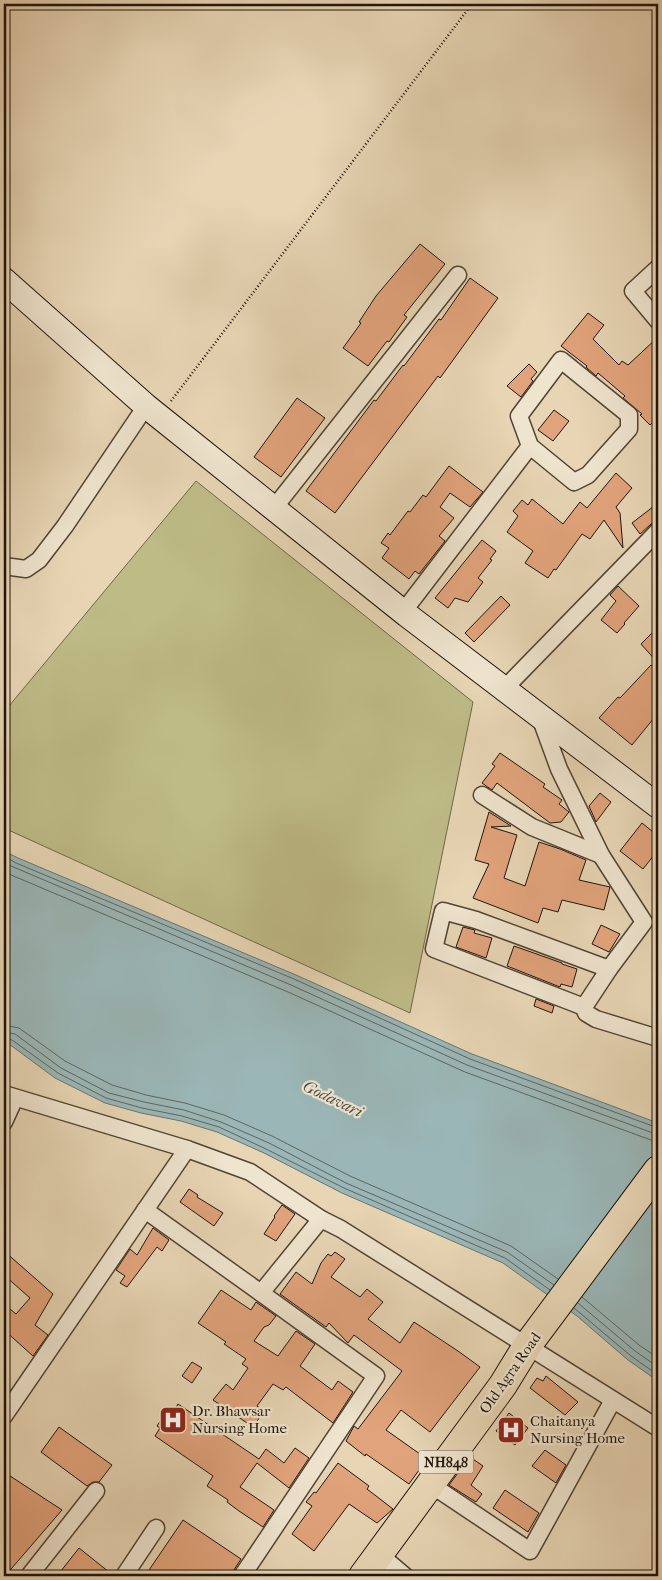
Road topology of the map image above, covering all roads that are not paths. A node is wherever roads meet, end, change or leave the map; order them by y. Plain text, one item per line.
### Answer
1 (658, 268) edge
2 (458, 274) dead end
3 (4, 280) edge
4 (658, 321) edge
5 (152, 411) junction
6 (530, 446) junction
7 (274, 508) junction
8 (658, 531) edge
9 (4, 566) edge
10 (404, 612) junction
11 (504, 689) junction
12 (540, 717) junction
13 (482, 795) dead end
14 (658, 806) edge
15 (601, 855) junction
16 (609, 969) junction
17 (584, 1007) junction
18 (658, 1038) edge
19 (9, 1096) edge
20 (4, 1122) edge
21 (187, 1149) junction
22 (658, 1170) edge
23 (145, 1210) junction
24 (321, 1219) junction
25 (261, 1293) junction
26 (534, 1338) junction
27 (613, 1400) junction
28 (5, 1411) edge
29 (658, 1428) edge
30 (430, 1484) junction
31 (96, 1491) dead end
32 (156, 1528) dead end
33 (379, 1554) junction
34 (29, 1576) edge
35 (124, 1576) edge
36 (242, 1576) edge
37 (363, 1576) edge
38 (405, 1576) edge

1 - 4 street
2 - 7 street
3 - 5 main road
5 - 7 main road
5 - 9 street
6 - 6 street
6 - 10 street
7 - 10 main road
8 - 11 street
10 - 11 main road
11 - 12 main road
12 - 14 main road
12 - 15 street
13 - 15 street
15 - 16 street
16 - 17 street
16 - 17 street
17 - 18 street
19 - 20 street
19 - 21 street
21 - 23 street
21 - 24 street
22 - 26 highway, Old Agra Road / NH848
23 - 25 street
23 - 28 street
24 - 25 street
24 - 26 street
25 - 36 street
26 - 27 street
26 - 30 highway, Old Agra Road / NH848
27 - 29 street
27 - 30 street
30 - 33 highway, Old Agra Road / NH848
31 - 34 street
32 - 35 street
33 - 37 highway, Old Agra Road / NH848
33 - 38 street

